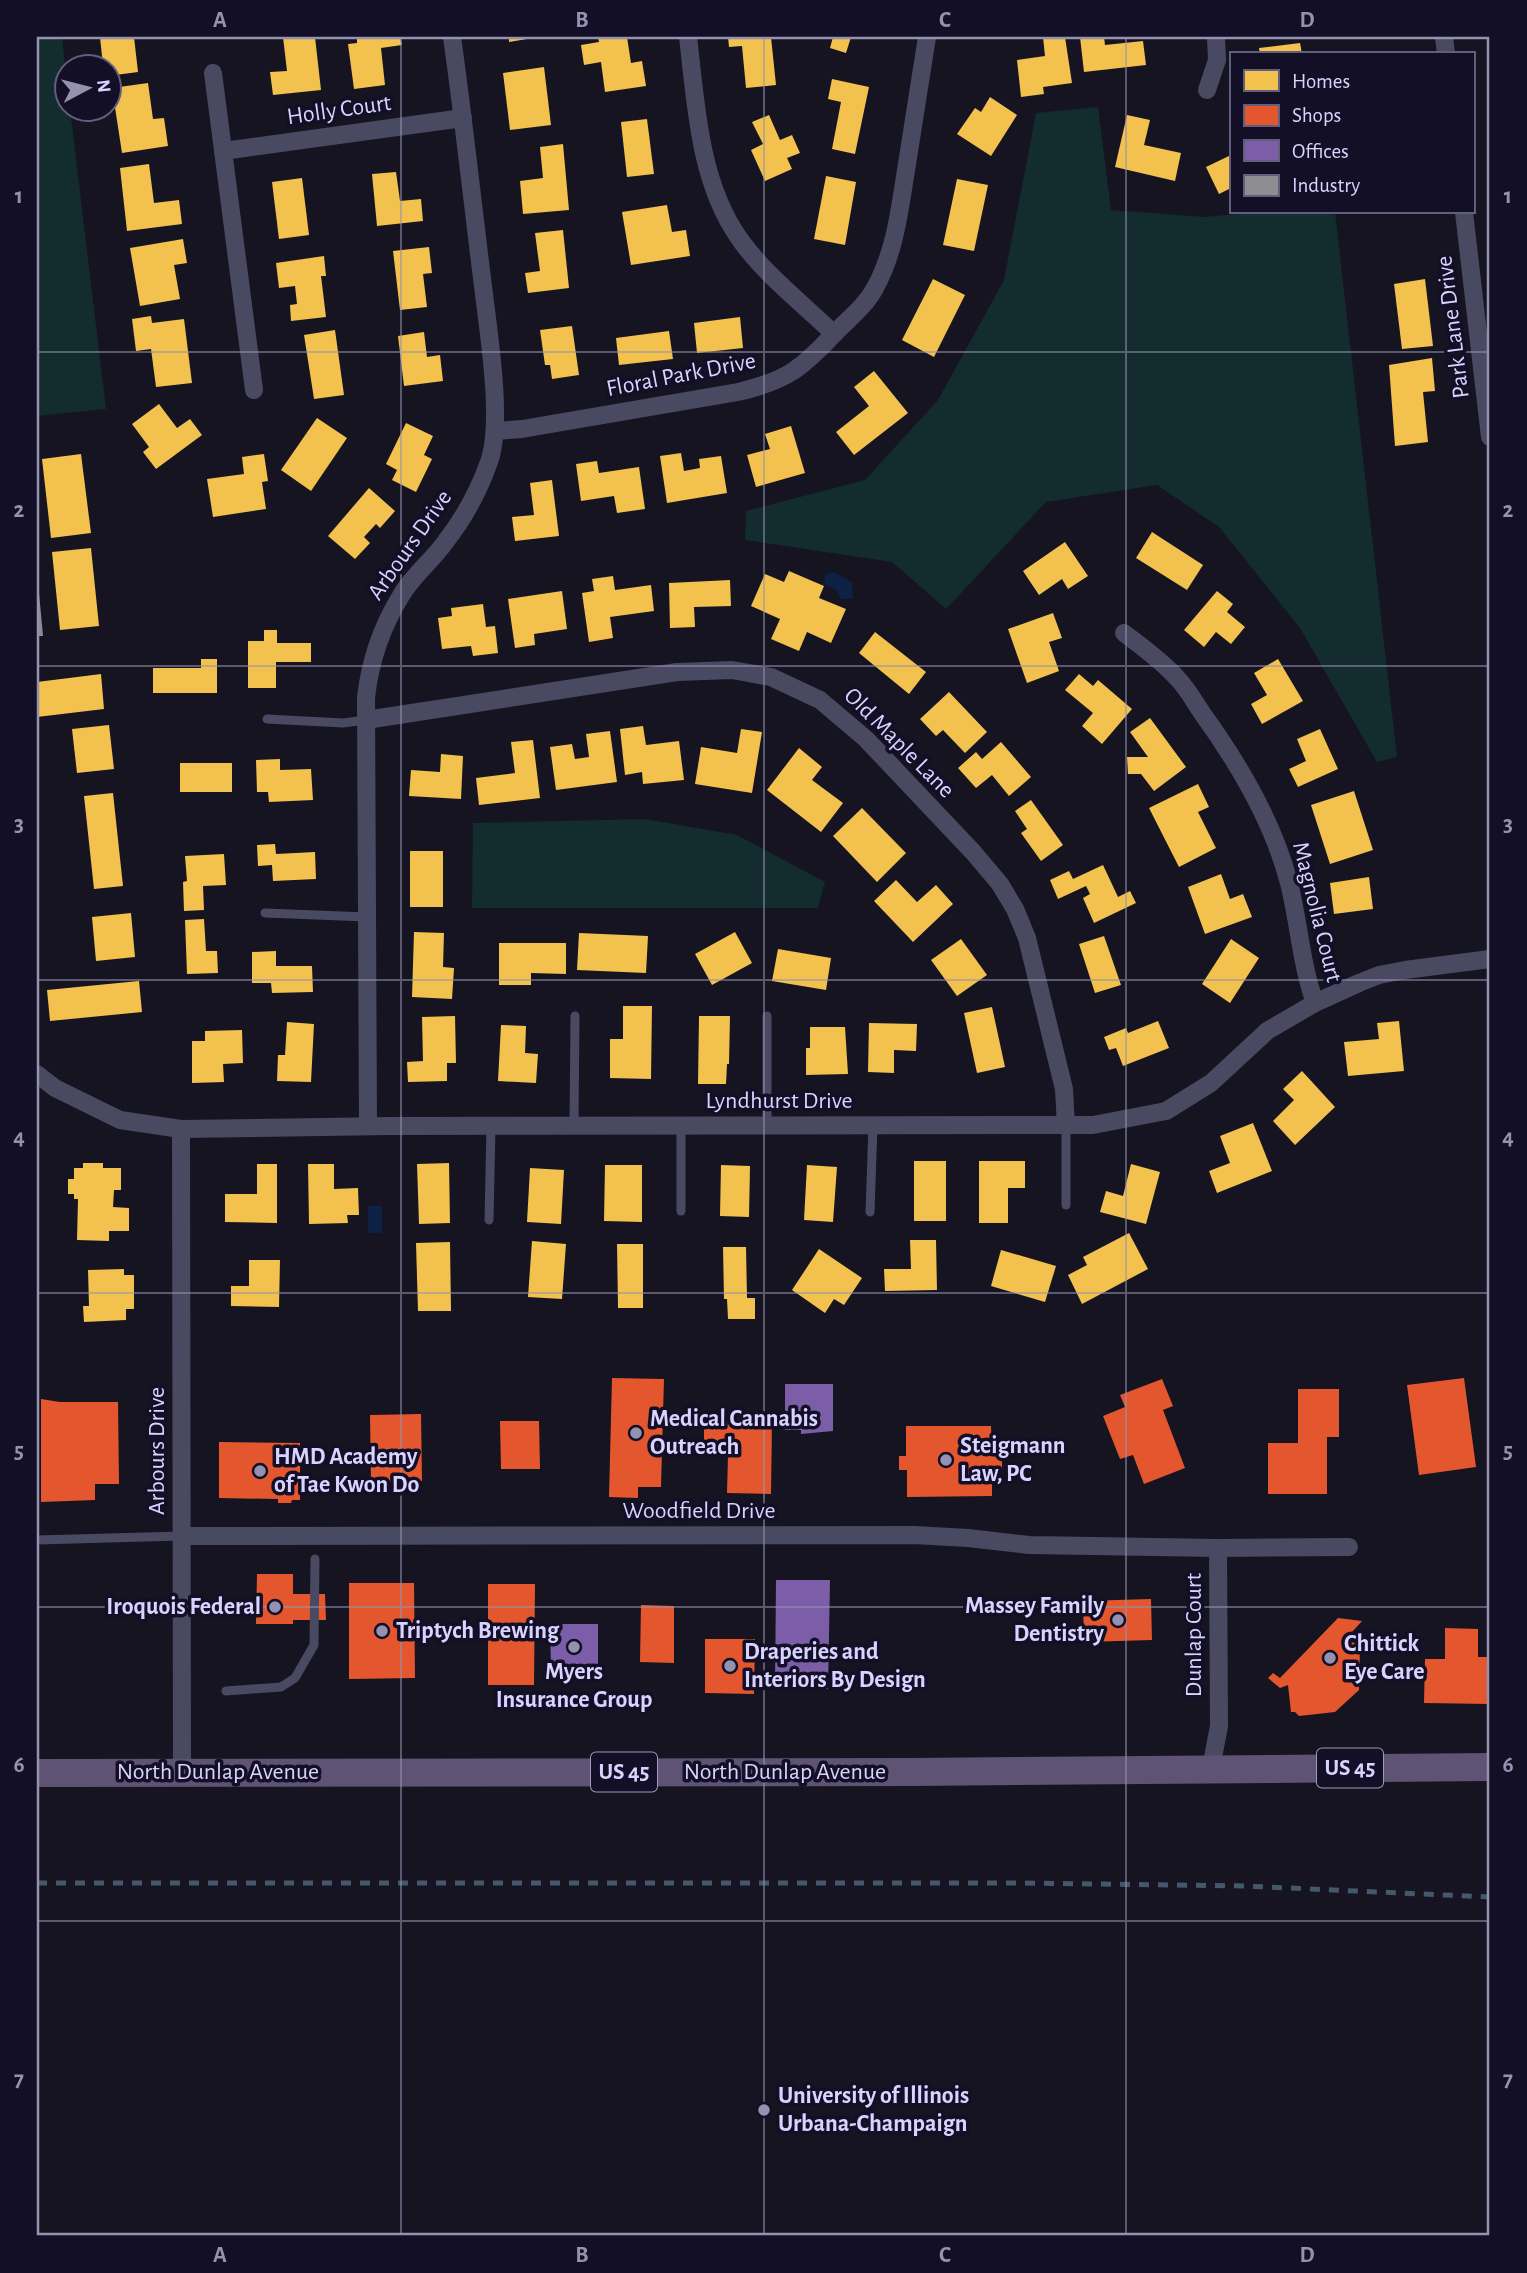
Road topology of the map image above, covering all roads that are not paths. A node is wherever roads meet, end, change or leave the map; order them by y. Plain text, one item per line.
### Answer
1 (452, 37) edge
2 (688, 37) edge
3 (927, 37) edge
4 (1216, 37) edge
5 (213, 73) dead end
6 (1207, 90) dead end
7 (463, 118) junction
8 (223, 151) junction
9 (1464, 214) edge
10 (834, 334) junction
11 (254, 390) dead end
12 (496, 431) junction
13 (1490, 437) edge
14 (1124, 633) dead end
15 (267, 719) dead end
16 (366, 720) junction
17 (265, 913) dead end
18 (367, 917) junction
19 (1490, 959) edge
20 (1315, 1003) junction
21 (575, 1016) dead end
22 (767, 1016) dead end
23 (37, 1074) edge
24 (766, 1125) junction
25 (873, 1125) junction
26 (368, 1126) junction
27 (491, 1126) junction
28 (573, 1126) junction
29 (681, 1126) junction
30 (1066, 1126) junction
31 (181, 1129) junction
32 (1066, 1205) dead end
33 (681, 1211) dead end
34 (870, 1212) dead end
35 (489, 1220) dead end
36 (181, 1536) junction
37 (37, 1540) edge
38 (1349, 1547) dead end
39 (1217, 1548) junction
40 (315, 1559) dead end
41 (226, 1691) dead end
42 (1490, 1767) edge
43 (1211, 1768) junction
44 (182, 1772) junction
45 (37, 1773) edge

1 - 7 street, Arbours Drive
2 - 10 street
3 - 10 street, Floral Park Drive
4 - 6 street
5 - 8 street
7 - 8 street, Holly Court
7 - 12 street, Arbours Drive
8 - 11 street
9 - 13 street, Park Lane Drive
10 - 12 street, Floral Park Drive
12 - 16 street, Arbours Drive
14 - 20 street, Magnolia Court
15 - 16 lane
16 - 18 street, Arbours Drive
16 - 30 street, Old Maple Lane
17 - 18 lane
18 - 26 street, Arbours Drive
19 - 20 street, Lyndhurst Drive
20 - 30 street, Lyndhurst Drive
21 - 28 lane
22 - 24 lane
23 - 31 street, Lyndhurst Drive
24 - 25 street, Lyndhurst Drive
24 - 29 street, Lyndhurst Drive
25 - 30 street, Lyndhurst Drive
25 - 34 lane
26 - 27 street, Lyndhurst Drive
26 - 31 street, Lyndhurst Drive
27 - 28 street, Lyndhurst Drive
27 - 35 lane
28 - 29 street, Lyndhurst Drive
29 - 33 lane
30 - 32 lane
31 - 36 street, Arbours Drive
36 - 37 lane
36 - 39 street, Woodfield Drive
36 - 44 street, Arbours Drive
38 - 39 street, Dunlap Court
39 - 43 street, Dunlap Court
40 - 41 lane
42 - 43 main road, North Dunlap Avenue / US 45
43 - 44 main road, North Dunlap Avenue / US 45
44 - 45 main road, North Dunlap Avenue / US 45

